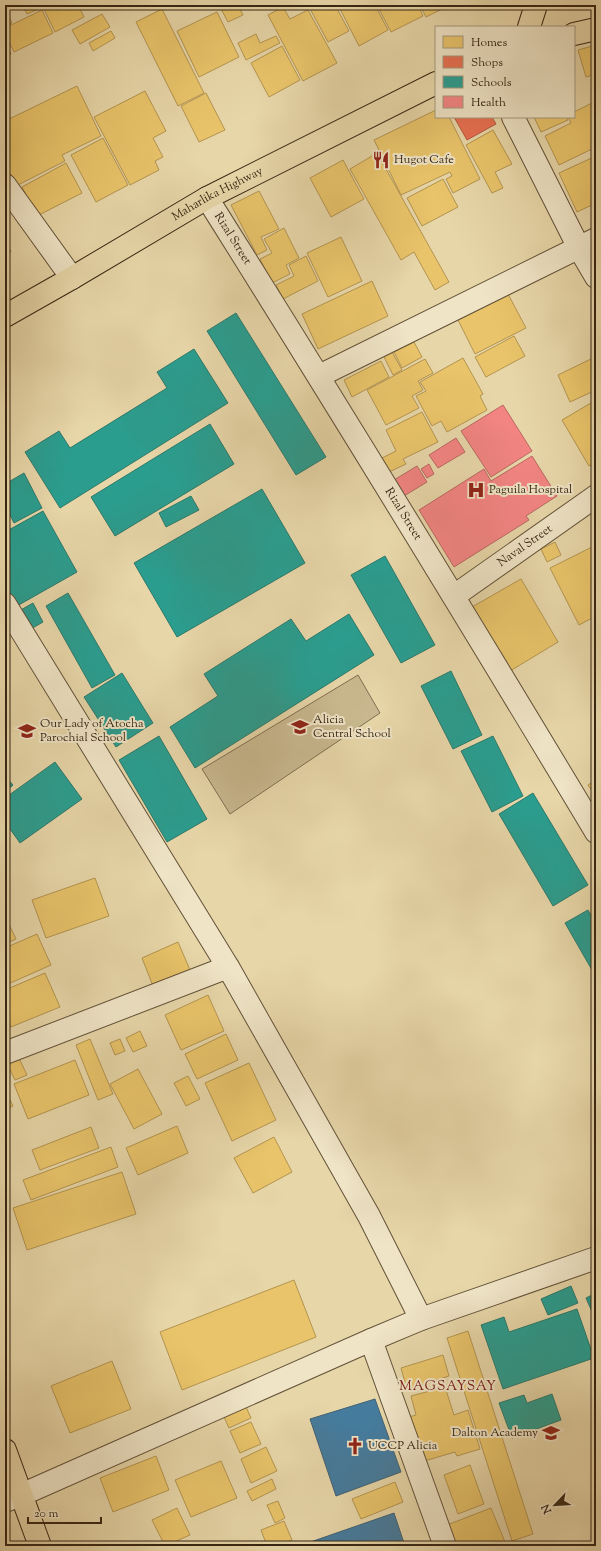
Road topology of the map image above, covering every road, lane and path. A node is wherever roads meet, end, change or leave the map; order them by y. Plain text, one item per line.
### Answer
1 (536, 5) edge
2 (528, 26) edge
3 (596, 29) edge
4 (575, 34) edge
5 (435, 84) edge
6 (514, 118) edge
7 (5, 185) edge
8 (207, 198) junction
9 (588, 244) edge
10 (596, 277) edge
11 (72, 278) junction
12 (5, 316) edge
13 (319, 376) junction
14 (596, 496) edge
15 (454, 596) junction
16 (5, 604) edge
17 (596, 832) edge
18 (228, 967) junction
19 (5, 1052) edge
20 (596, 1258) edge
21 (421, 1319) junction
22 (371, 1340) junction
23 (5, 1450) edge
24 (13, 1498) edge
25 (40, 1546) edge
26 (445, 1546) edge

1 - 2 main road
3 - 4 main road
5 - 8 main road, Maharlika Highway
6 - 9 street
7 - 11 street
8 - 11 main road, Maharlika Highway
8 - 13 street, Rizal Street
9 - 10 street
9 - 13 street
11 - 12 main road, Maharlika Highway
13 - 15 street, Rizal Street
14 - 15 street, Naval Street
15 - 17 street, Rizal Street
16 - 18 street
18 - 19 street
18 - 21 street
20 - 21 street
21 - 22 street
22 - 24 street
22 - 26 street
23 - 24 main road
24 - 25 main road

